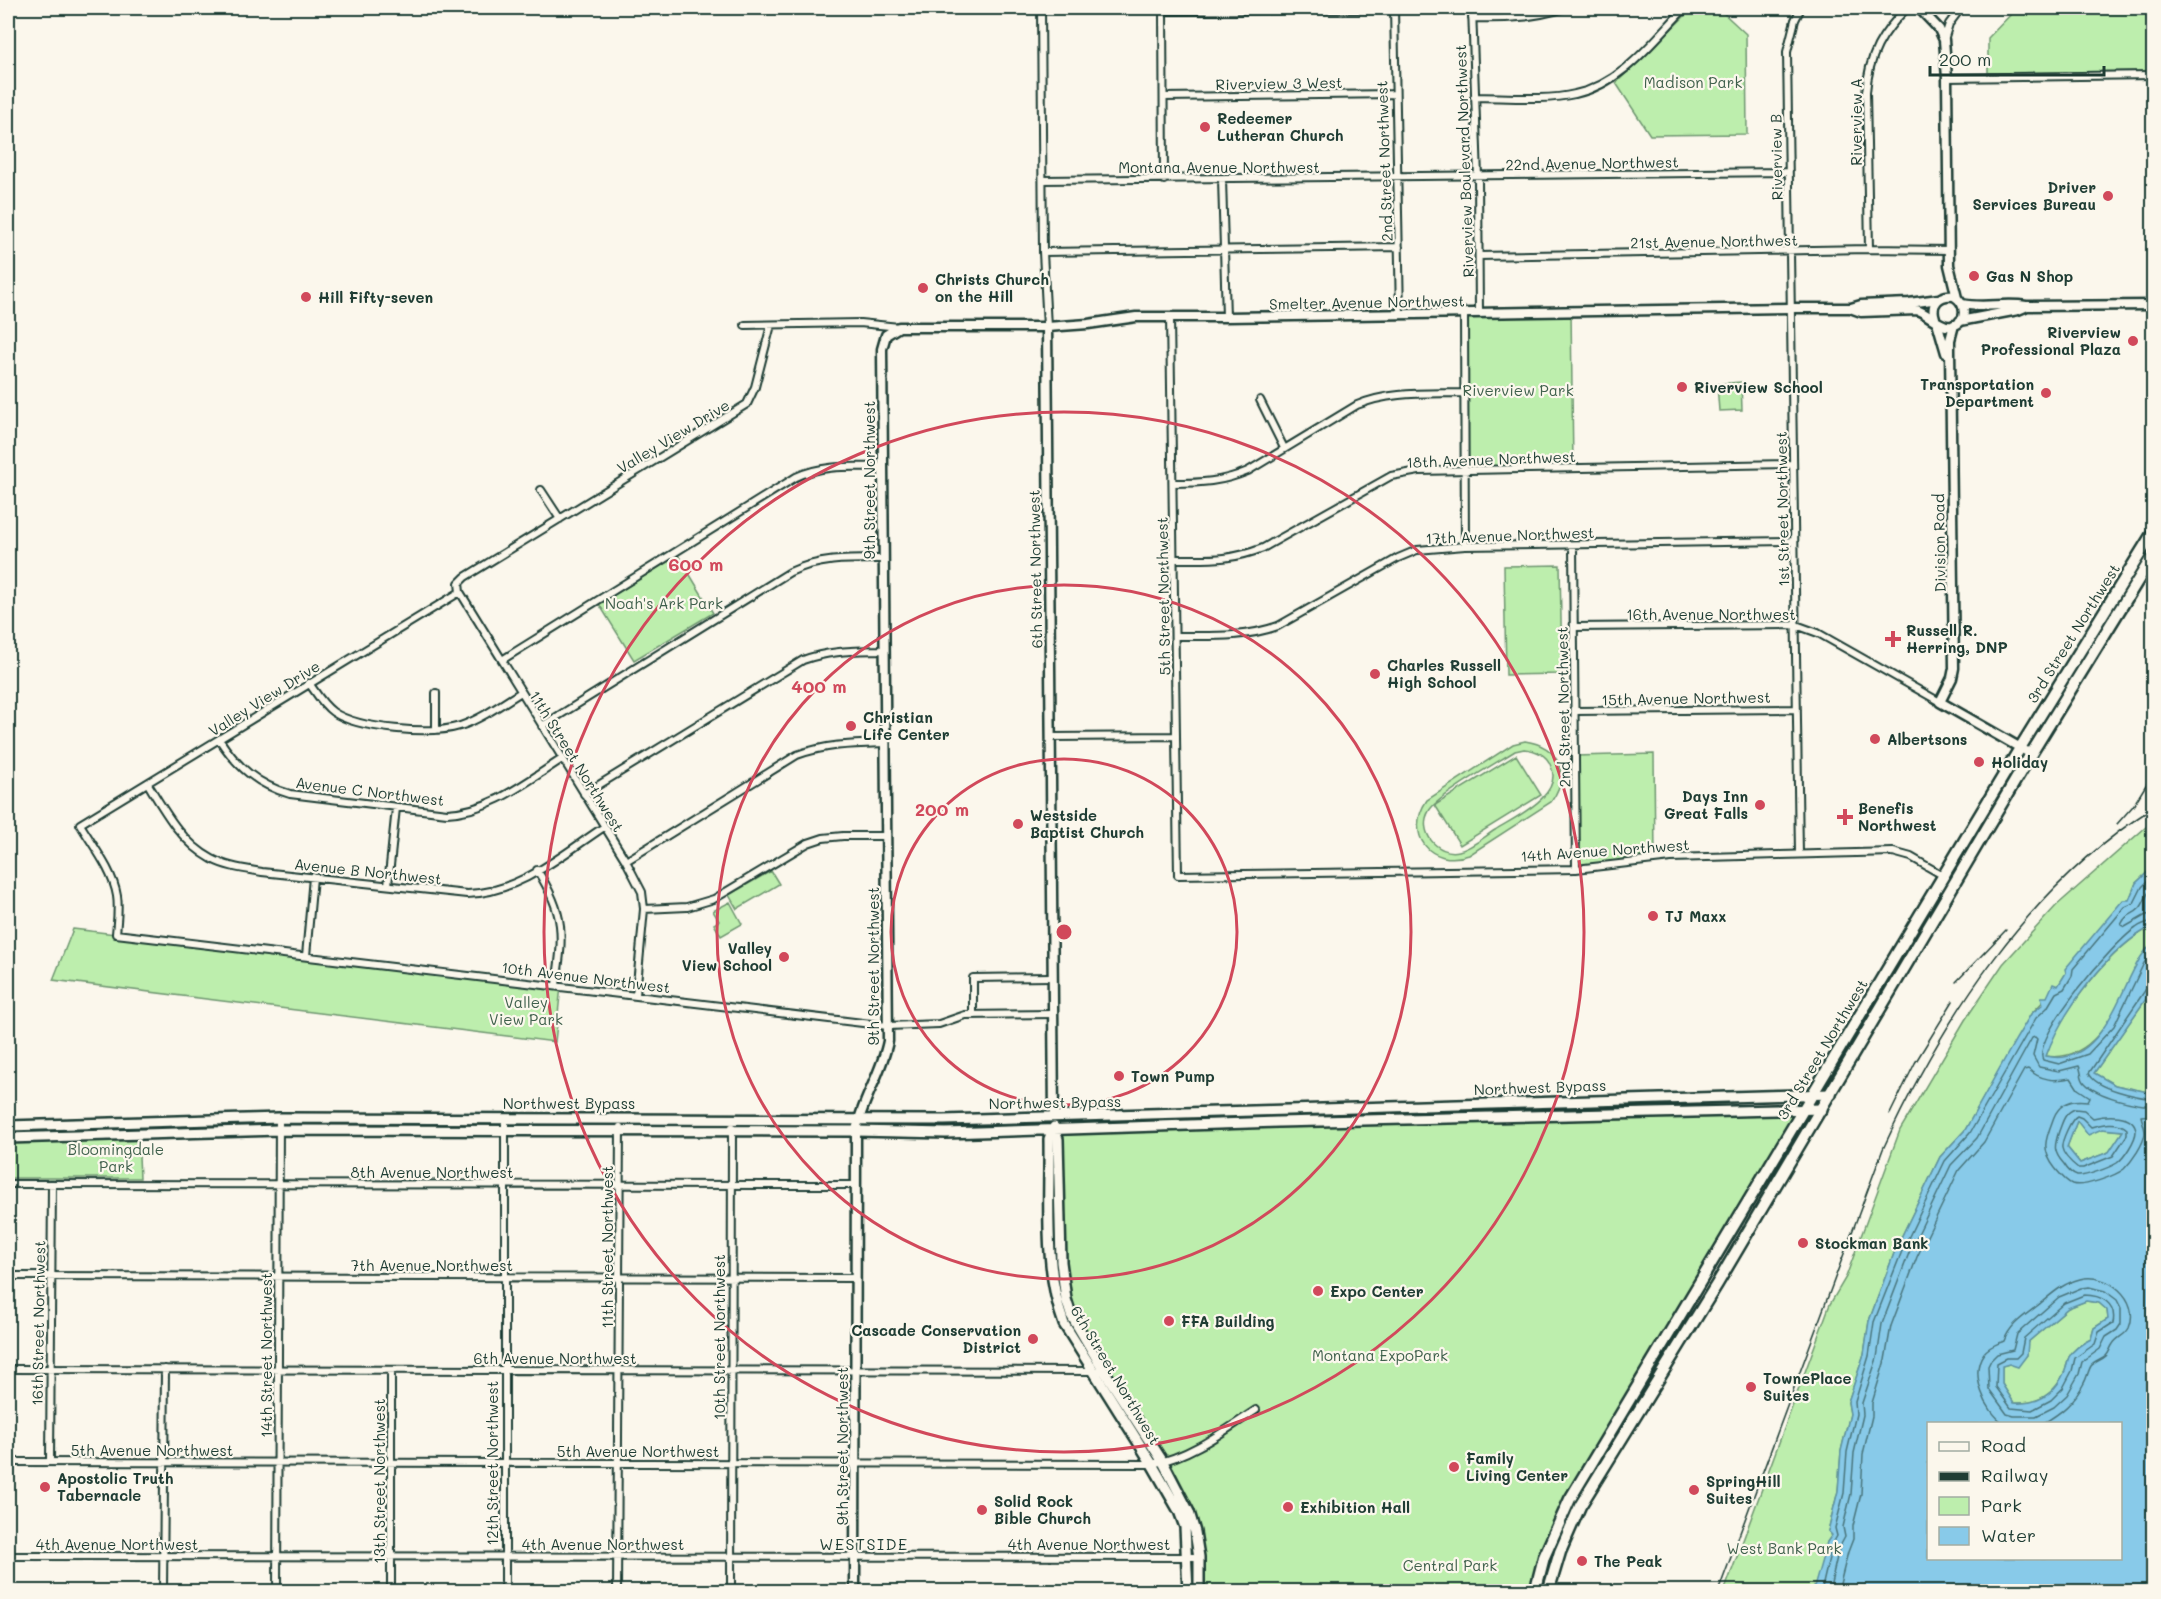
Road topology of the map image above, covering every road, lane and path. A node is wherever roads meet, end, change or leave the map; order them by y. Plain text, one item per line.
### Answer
1 (1041, 8) edge
2 (1394, 8) edge
3 (1472, 8) edge
4 (1565, 8) edge
5 (1685, 8) edge
6 (1801, 8) edge
7 (1907, 8) edge
8 (1919, 8) edge
9 (1961, 8) edge
10 (1163, 9) edge
11 (1472, 18) junction
12 (1944, 40) junction
13 (2154, 75) edge
14 (1947, 78) junction
15 (1394, 94) junction
16 (1164, 97) junction
17 (1474, 97) junction
18 (1788, 172) junction
19 (1478, 177) junction
20 (1396, 178) junction
21 (1222, 179) junction
22 (1043, 180) junction
23 (1164, 180) junction
24 (1399, 247) junction
25 (1224, 249) junction
26 (1869, 249) junction
27 (1949, 250) junction
28 (1043, 252) junction
29 (1789, 252) junction
30 (1479, 256) junction
31 (1949, 265) junction
32 (1941, 298) junction
33 (1960, 301) junction
34 (2154, 304) edge
35 (2026, 306) junction
36 (1790, 308) junction
37 (1851, 308) junction
38 (1464, 314) junction
39 (1479, 314) junction
40 (1400, 315) junction
41 (1170, 317) junction
42 (1226, 317) junction
43 (1936, 320) junction
44 (1957, 323) junction
45 (771, 325) junction
46 (745, 326) dead end
47 (900, 327) junction
48 (1047, 327) junction
49 (886, 335) joint
50 (1950, 380) junction
51 (1463, 393) junction
52 (1260, 400) dead end
53 (1284, 448) junction
54 (1792, 464) junction
55 (882, 466) junction
56 (1464, 469) junction
57 (1173, 483) junction
58 (542, 490) dead end
59 (560, 519) junction
60 (2154, 531) edge
61 (1794, 541) junction
62 (1573, 545) junction
63 (1464, 546) junction
64 (2154, 554) edge
65 (883, 559) junction
66 (1175, 559) junction
67 (459, 583) joint
68 (460, 592) junction
69 (1796, 625) junction
70 (1574, 627) junction
71 (1176, 636) junction
72 (884, 650) junction
73 (502, 660) junction
74 (309, 683) junction
75 (521, 692) junction
76 (436, 693) dead end
77 (1940, 702) junction
78 (1797, 709) junction
79 (1575, 711) junction
80 (542, 726) junction
81 (436, 730) junction
82 (1176, 736) junction
83 (1052, 737) junction
84 (219, 739) junction
85 (886, 743) junction
86 (2020, 748) junction
87 (2031, 753) junction
88 (562, 759) junction
89 (148, 784) junction
90 (584, 794) junction
91 (396, 808) junction
92 (604, 827) junction
93 (886, 836) junction
94 (1799, 854) junction
95 (626, 861) junction
96 (1576, 869) junction
97 (537, 870) junction
98 (1178, 875) joint
99 (314, 877) junction
100 (1949, 879) junction
101 (387, 885) junction
102 (644, 909) junction
103 (116, 934) joint
104 (306, 956) junction
105 (1053, 977) junction
106 (556, 986) junction
107 (636, 995) junction
108 (1054, 1014) junction
109 (973, 1015) junction
110 (888, 1026) junction
111 (1812, 1094) junction
112 (1831, 1094) junction
113 (1802, 1110) junction
114 (1822, 1110) junction
115 (1054, 1117) junction
116 (279, 1118) junction
117 (620, 1118) junction
118 (733, 1118) junction
119 (505, 1119) junction
120 (858, 1119) junction
121 (8, 1126) edge
122 (278, 1130) junction
123 (506, 1130) junction
124 (620, 1131) junction
125 (856, 1131) junction
126 (1054, 1131) junction
127 (732, 1132) junction
128 (8, 1138) edge
129 (8, 1184) edge
130 (52, 1184) junction
131 (278, 1184) junction
132 (505, 1184) junction
133 (620, 1185) junction
134 (732, 1185) junction
135 (856, 1185) junction
136 (8, 1276) edge
137 (51, 1276) junction
138 (278, 1276) junction
139 (505, 1277) junction
140 (618, 1277) junction
141 (732, 1278) junction
142 (856, 1278) junction
143 (49, 1368) junction
144 (8, 1369) edge
145 (165, 1369) junction
146 (277, 1369) junction
147 (391, 1370) junction
148 (504, 1370) junction
149 (619, 1370) junction
150 (732, 1370) junction
151 (855, 1370) junction
152 (1098, 1370) junction
153 (1256, 1410) dead end
154 (8, 1462) edge
155 (50, 1462) junction
156 (164, 1462) junction
157 (277, 1462) junction
158 (391, 1462) junction
159 (618, 1462) junction
160 (731, 1462) junction
161 (1163, 1462) junction
162 (504, 1463) junction
163 (855, 1463) junction
164 (1152, 1464) junction
165 (8, 1556) edge
166 (163, 1556) junction
167 (277, 1556) junction
168 (391, 1556) junction
169 (505, 1556) junction
170 (618, 1556) junction
171 (731, 1556) junction
172 (855, 1556) junction
173 (1188, 1556) junction
174 (1199, 1557) junction
175 (163, 1592) edge
176 (277, 1592) edge
177 (391, 1592) edge
178 (505, 1592) edge
179 (617, 1592) edge
180 (731, 1592) edge
181 (855, 1592) edge
182 (1188, 1592) edge
183 (1199, 1592) edge
184 (1535, 1592) edge
185 (1548, 1592) edge

1 - 22 street, 6th Street Northwest
2 - 10 street
2 - 15 street, 2nd Street Northwest
3 - 11 street, Riverview Boulevard Northwest
4 - 11 street
5 - 17 street
6 - 18 street, Riverview B
7 - 26 street, Riverview A
8 - 12 street
9 - 12 street
10 - 16 street
11 - 17 street, Riverview Boulevard Northwest
12 - 14 street
13 - 14 street
14 - 27 street
15 - 16 street, Riverview 3 West
15 - 20 street, 2nd Street Northwest
16 - 23 street
17 - 19 street, Riverview Boulevard Northwest
18 - 19 street, 22nd Avenue Northwest
18 - 29 street, Riverview B
19 - 20 street, 22nd Avenue Northwest
19 - 30 street, Riverview Boulevard Northwest
20 - 21 street, Montana Avenue Northwest
20 - 24 street, 2nd Street Northwest
21 - 23 street, Montana Avenue Northwest
21 - 25 street
22 - 23 street, Montana Avenue Northwest
22 - 28 street, 6th Street Northwest
24 - 25 street
24 - 40 street, 2nd Street Northwest
25 - 28 street
25 - 42 street
26 - 27 street, 21st Avenue Northwest
26 - 29 street, 21st Avenue Northwest
27 - 31 street
28 - 48 street, 6th Street Northwest
29 - 30 street, 21st Avenue Northwest
29 - 36 street, Riverview B
30 - 39 street, Riverview Boulevard Northwest
31 - 32 street
31 - 33 street
32 - 33 street
32 - 37 street, Smelter Avenue Northwest
32 - 43 street
33 - 35 street
33 - 44 street
34 - 35 street
35 - 44 street
36 - 37 street, Smelter Avenue Northwest
36 - 39 street, Smelter Avenue Northwest
36 - 54 street, 1st Street Northwest
37 - 43 street, Smelter Avenue Northwest
38 - 39 street, Smelter Avenue Northwest
38 - 40 street, Smelter Avenue Northwest
38 - 51 street
40 - 42 street, Smelter Avenue Northwest
41 - 42 street, Smelter Avenue Northwest
41 - 48 street, Smelter Avenue Northwest
41 - 57 street, 5th Street Northwest
43 - 44 street
43 - 50 street, Division Road
44 - 50 street, Division Road
45 - 46 street
45 - 47 street
45 - 59 street, Valley View Drive
47 - 48 street, Smelter Avenue Northwest
47 - 49 street, Smelter Avenue Northwest
48 - 83 street, 6th Street Northwest
49 - 55 street, 9th Street Northwest
50 - 77 street, Division Road
51 - 53 street
51 - 56 street
52 - 53 street
53 - 57 street
54 - 56 street, 18th Avenue Northwest
54 - 61 street, 1st Street Northwest
55 - 65 street, 9th Street Northwest
55 - 73 street
56 - 63 street
56 - 66 street, 18th Avenue Northwest
57 - 66 street, 5th Street Northwest
58 - 59 street
59 - 67 street, Valley View Drive
60 - 86 highway, 3rd Street Northwest
61 - 62 street, 17th Avenue Northwest
61 - 69 street, 1st Street Northwest
62 - 63 street, 17th Avenue Northwest
62 - 70 street, 2nd Street Northwest
63 - 71 street, 17th Avenue Northwest
64 - 87 highway, 3rd Street Northwest
65 - 72 street, 9th Street Northwest
65 - 80 street
66 - 71 street, 5th Street Northwest
67 - 68 street, 11th Street Northwest
68 - 73 street, 11th Street Northwest
68 - 74 street, Valley View Drive
69 - 70 street, 16th Avenue Northwest
69 - 77 street, 16th Avenue Northwest
69 - 78 street, 1st Street Northwest
70 - 79 street, 2nd Street Northwest
71 - 82 street, 5th Street Northwest
72 - 85 street, 9th Street Northwest
72 - 90 street
73 - 75 street, 11th Street Northwest
74 - 81 street
74 - 84 street, Valley View Drive
75 - 80 street, 11th Street Northwest
75 - 81 street
76 - 81 street
77 - 86 street, 16th Avenue Northwest
78 - 79 street, 15th Avenue Northwest
78 - 94 street, 1st Street Northwest
79 - 96 street, 2nd Street Northwest
80 - 88 street, 11th Street Northwest
82 - 83 street
82 - 98 street, 5th Street Northwest
83 - 105 street, 6th Street Northwest
84 - 89 street, Valley View Drive
84 - 91 street, Avenue C Northwest
85 - 93 street, 9th Street Northwest
85 - 95 street
86 - 87 street, 16th Avenue Northwest
86 - 100 highway, 3rd Street Northwest
87 - 100 highway, 3rd Street Northwest
88 - 90 street, 11th Street Northwest
88 - 91 street, Avenue C Northwest
89 - 99 street, Avenue B Northwest
89 - 103 street, Valley View Drive
90 - 92 street, 11th Street Northwest
91 - 101 street
92 - 95 street, 11th Street Northwest
92 - 97 street, Avenue B Northwest
93 - 102 street
93 - 110 street, 9th Street Northwest
94 - 96 street, 14th Avenue Northwest
94 - 100 street, 14th Avenue Northwest
95 - 102 street, 11th Street Northwest
96 - 98 street, 14th Avenue Northwest
97 - 101 street, Avenue B Northwest
97 - 106 street
99 - 101 street, Avenue B Northwest
99 - 104 street
100 - 111 highway, 3rd Street Northwest
100 - 112 highway, 3rd Street Northwest
102 - 107 street, 11th Street Northwest
103 - 104 street, 10th Avenue Northwest
104 - 106 street, 10th Avenue Northwest
105 - 108 street, 6th Street Northwest
105 - 109 street
106 - 107 street, 10th Avenue Northwest
107 - 110 street, 10th Avenue Northwest
108 - 109 street, 10th Avenue Northwest
108 - 115 street, 6th Street Northwest
109 - 110 street, 10th Avenue Northwest
110 - 120 street, 9th Street Northwest
111 - 112 main road, Northwest Bypass
111 - 113 highway, 3rd Street Northwest
111 - 115 main road, Northwest Bypass
112 - 114 highway, 3rd Street Northwest
113 - 114 main road, Northwest Bypass
113 - 126 main road, Northwest Bypass
113 - 184 highway, 3rd Street Northwest
114 - 185 highway, 3rd Street Northwest
115 - 120 main road, Northwest Bypass
115 - 126 main road, 6th Street Northwest
116 - 119 main road, Northwest Bypass
116 - 121 main road, Northwest Bypass
116 - 122 street, 14th Street Northwest
117 - 118 main road, Northwest Bypass
117 - 119 main road, Northwest Bypass
117 - 124 street, 11th Street Northwest
118 - 120 main road, Northwest Bypass
118 - 127 street, 10th Street Northwest
119 - 123 street, 12th Street Northwest
120 - 125 street, 9th Street Northwest
122 - 123 main road, Northwest Bypass
122 - 128 main road, Northwest Bypass
122 - 131 street, 14th Street Northwest
123 - 124 main road, Northwest Bypass
123 - 132 street, 12th Street Northwest
124 - 127 main road, Northwest Bypass
124 - 133 street, 11th Street Northwest
125 - 126 main road, Northwest Bypass
125 - 127 main road, Northwest Bypass
125 - 135 street, 9th Street Northwest
126 - 152 main road, 6th Street Northwest
127 - 134 street, 10th Street Northwest
129 - 130 street, 8th Avenue Northwest
130 - 131 street, 8th Avenue Northwest
130 - 137 street, 16th Street Northwest
131 - 132 street, 8th Avenue Northwest
131 - 138 street, 14th Street Northwest
132 - 133 street, 8th Avenue Northwest
132 - 139 street, 12th Street Northwest
133 - 134 street, 8th Avenue Northwest
133 - 140 street, 11th Street Northwest
134 - 135 street, 8th Avenue Northwest
134 - 141 street, 10th Street Northwest
135 - 142 street, 9th Street Northwest
136 - 137 street, 7th Avenue Northwest
137 - 138 street, 7th Avenue Northwest
137 - 143 street, 16th Street Northwest
138 - 139 street, 7th Avenue Northwest
138 - 146 street, 14th Street Northwest
139 - 140 street, 7th Avenue Northwest
139 - 148 street, 12th Street Northwest
140 - 141 street, 7th Avenue Northwest
140 - 149 street, 11th Street Northwest
141 - 142 street, 7th Avenue Northwest
141 - 150 street, 10th Street Northwest
142 - 151 street, 9th Street Northwest
143 - 144 street, 6th Avenue Northwest
143 - 145 street, 6th Avenue Northwest
143 - 155 street, 16th Street Northwest
145 - 146 street, 6th Avenue Northwest
145 - 156 street
146 - 147 street, 6th Avenue Northwest
146 - 157 street, 14th Street Northwest
147 - 148 street, 6th Avenue Northwest
147 - 158 street, 13th Street Northwest
148 - 149 street, 6th Avenue Northwest
148 - 162 street, 12th Street Northwest
149 - 150 street, 6th Avenue Northwest
149 - 159 street, 11th Street Northwest
150 - 151 street, 6th Avenue Northwest
150 - 160 street, 10th Street Northwest
151 - 152 street, 6th Avenue Northwest
151 - 163 street, 9th Street Northwest
152 - 161 main road, 6th Street Northwest
152 - 164 main road, 6th Street Northwest
153 - 161 street, 5th Avenue Northwest
154 - 155 street, 5th Avenue Northwest
155 - 156 street, 5th Avenue Northwest
156 - 157 street, 5th Avenue Northwest
156 - 166 street
157 - 158 street, 5th Avenue Northwest
157 - 167 street, 14th Street Northwest
158 - 162 street, 5th Avenue Northwest
158 - 168 street, 13th Street Northwest
159 - 160 street, 5th Avenue Northwest
159 - 162 street, 5th Avenue Northwest
159 - 170 street, 11th Street Northwest
160 - 163 street, 5th Avenue Northwest
160 - 171 street, 10th Street Northwest
161 - 164 street, 5th Avenue Northwest
161 - 174 main road, 6th Street Northwest
162 - 169 street, 12th Street Northwest
163 - 164 street, 5th Avenue Northwest
163 - 172 street, 9th Street Northwest
164 - 173 main road, 6th Street Northwest
165 - 166 street, 4th Avenue Northwest
166 - 167 street, 4th Avenue Northwest
166 - 175 street
167 - 168 street, 4th Avenue Northwest
167 - 176 street, 14th Street Northwest
168 - 169 street, 4th Avenue Northwest
168 - 177 street, 13th Street Northwest
169 - 170 street, 4th Avenue Northwest
169 - 178 street, 12th Street Northwest
170 - 171 street, 4th Avenue Northwest
170 - 179 street, 11th Street Northwest
171 - 172 street, 4th Avenue Northwest
171 - 180 street, 10th Street Northwest
172 - 173 street, 4th Avenue Northwest
172 - 181 street, 9th Street Northwest
173 - 174 street, 4th Avenue Northwest
173 - 182 main road, 6th Street Northwest
174 - 183 main road, 6th Street Northwest

